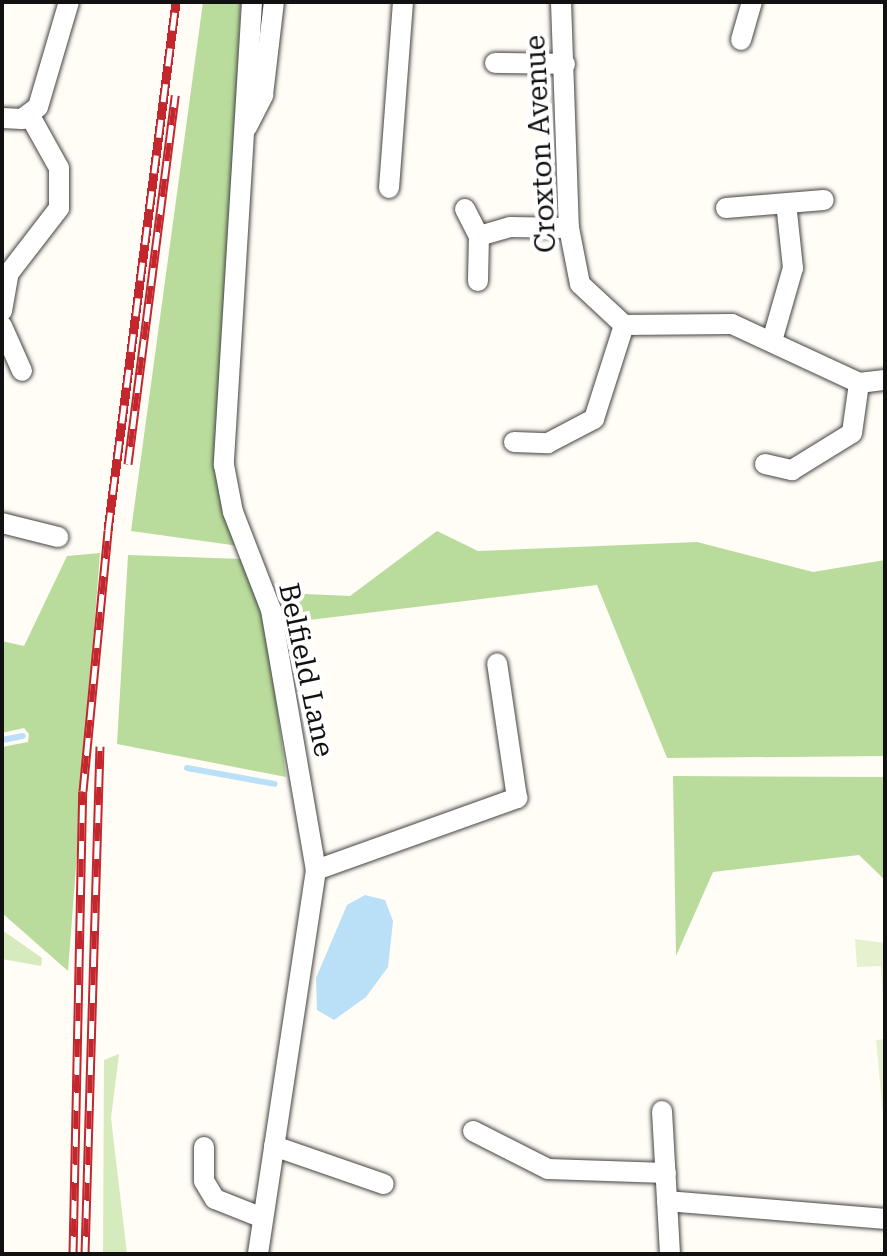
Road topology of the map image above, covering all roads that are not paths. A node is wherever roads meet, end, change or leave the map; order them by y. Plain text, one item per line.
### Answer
1 (69, 2) edge
2 (252, 2) edge
3 (274, 2) edge
4 (403, 2) edge
5 (561, 2) edge
6 (752, 2) edge
7 (741, 40) dead end
8 (495, 63) dead end
9 (565, 64) junction
10 (30, 116) junction
11 (2, 118) edge
12 (244, 134) junction
13 (389, 188) dead end
14 (824, 200) dead end
15 (786, 203) junction
16 (726, 208) dead end
17 (465, 209) dead end
18 (569, 228) junction
19 (479, 236) junction
20 (478, 281) dead end
21 (2, 311) edge
22 (624, 325) junction
23 (2, 326) edge
24 (772, 341) junction
25 (22, 371) dead end
26 (885, 380) edge
27 (859, 383) junction
28 (514, 442) dead end
29 (765, 464) dead end
30 (2, 523) edge
31 (58, 537) dead end
32 (497, 663) dead end
33 (316, 870) junction
34 (662, 1111) dead end
35 (473, 1131) dead end
36 (274, 1146) junction
37 (204, 1147) dead end
38 (666, 1173) junction
39 (384, 1184) dead end
40 (667, 1201) junction
41 (260, 1217) junction
42 (885, 1219) edge
43 (258, 1254) edge
44 (670, 1254) edge

1 - 10 street
2 - 12 street, Belfield Lane
3 - 12 street
4 - 13 street
5 - 9 street, Croxton Avenue
6 - 7 street
8 - 9 street
9 - 18 street, Croxton Avenue
10 - 11 street
10 - 21 street
12 - 33 street, Belfield Lane
14 - 15 street
15 - 16 street
15 - 24 street
17 - 19 street
18 - 19 street
18 - 22 street, Croxton Avenue
19 - 20 street
22 - 24 street
22 - 28 street
23 - 25 street
24 - 27 street
26 - 27 street
27 - 29 street
30 - 31 street
32 - 33 street
33 - 36 street, Belfield Lane
34 - 38 street
35 - 38 street
36 - 39 street
36 - 41 street, Belfield Lane
37 - 41 street
38 - 40 street
40 - 42 street
40 - 44 street
41 - 43 street, Belfield Lane

